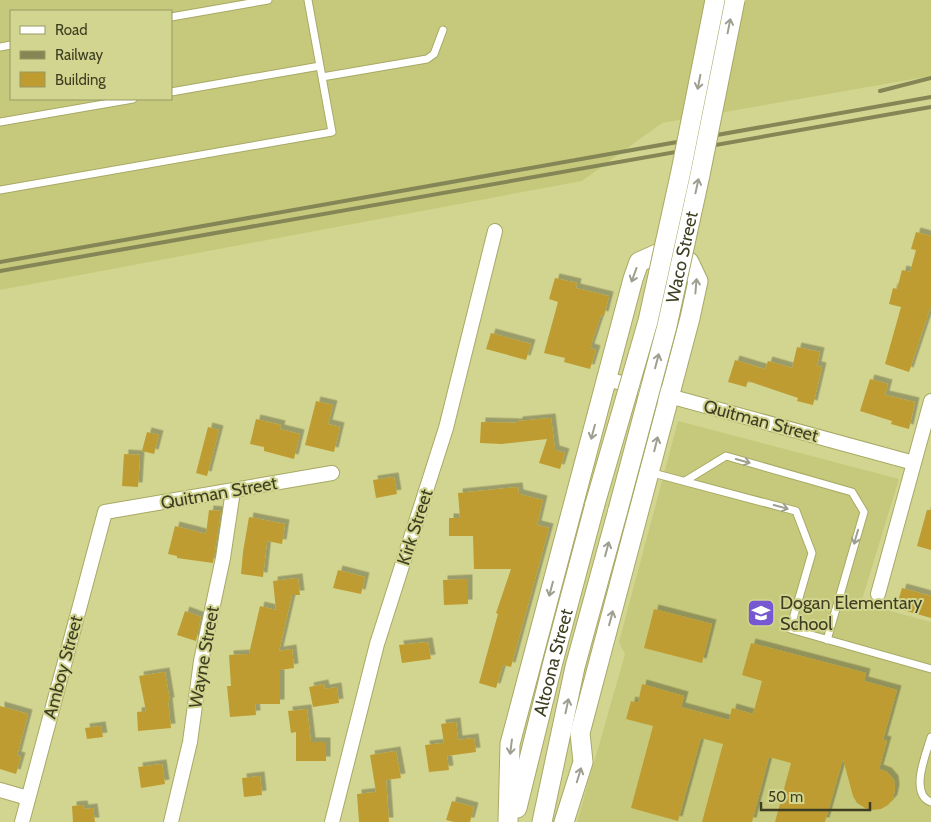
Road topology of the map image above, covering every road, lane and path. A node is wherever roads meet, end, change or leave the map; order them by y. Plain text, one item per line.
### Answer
1 (268, 0) edge
2 (308, 0) edge
3 (715, 0) edge
4 (735, 0) edge
5 (172, 17) edge
6 (443, 30) dead end
7 (320, 66) junction
8 (322, 77) junction
9 (172, 92) edge
10 (127, 100) edge
11 (0, 122) edge
12 (0, 190) edge
13 (495, 231) dead end
14 (607, 379) junction
15 (668, 396) junction
16 (931, 401) edge
17 (914, 462) junction
18 (649, 472) junction
19 (332, 473) dead end
20 (685, 481) junction
21 (233, 491) junction
22 (595, 504) joint
23 (618, 510) joint
24 (105, 512) joint
25 (878, 594) dead end
26 (826, 640) junction
27 (931, 669) edge
28 (580, 733) junction
29 (931, 737) edge
30 (0, 790) edge
31 (28, 798) junction
32 (931, 802) edge
33 (544, 814) edge
34 (22, 822) edge
35 (171, 822) edge
36 (332, 822) edge
37 (508, 822) edge
38 (513, 822) edge
39 (564, 822) edge

1 - 5 lane
2 - 7 lane
3 -> 22 main road, Waco Street, bridge
23 -> 4 main road, Waco Street, bridge
6 - 8 lane
7 - 8 lane
7 - 9 lane
8 - 12 lane
10 - 11 lane
13 - 36 street, Kirk Street
14 - 15 street, Quitman Street
15 -> 14 main road
14 -> 37 main road
15 - 17 street, Quitman Street
18 -> 15 main road
16 - 17 street
17 - 25 street
18 - 20 lane
28 -> 18 main road
19 - 21 street, Quitman Street
20 -> 26 lane
20 -> 26 lane
21 - 24 street, Quitman Street
21 - 35 street, Wayne Street
22 - 38 main road, Altoona Street
33 -> 23 main road, Altoona Street
24 - 31 street, Amboy Street
26 - 27 lane
28 - 33 main road
39 -> 28 main road
29 - 32 lane
30 - 31 street
31 - 34 street, Amboy Street

